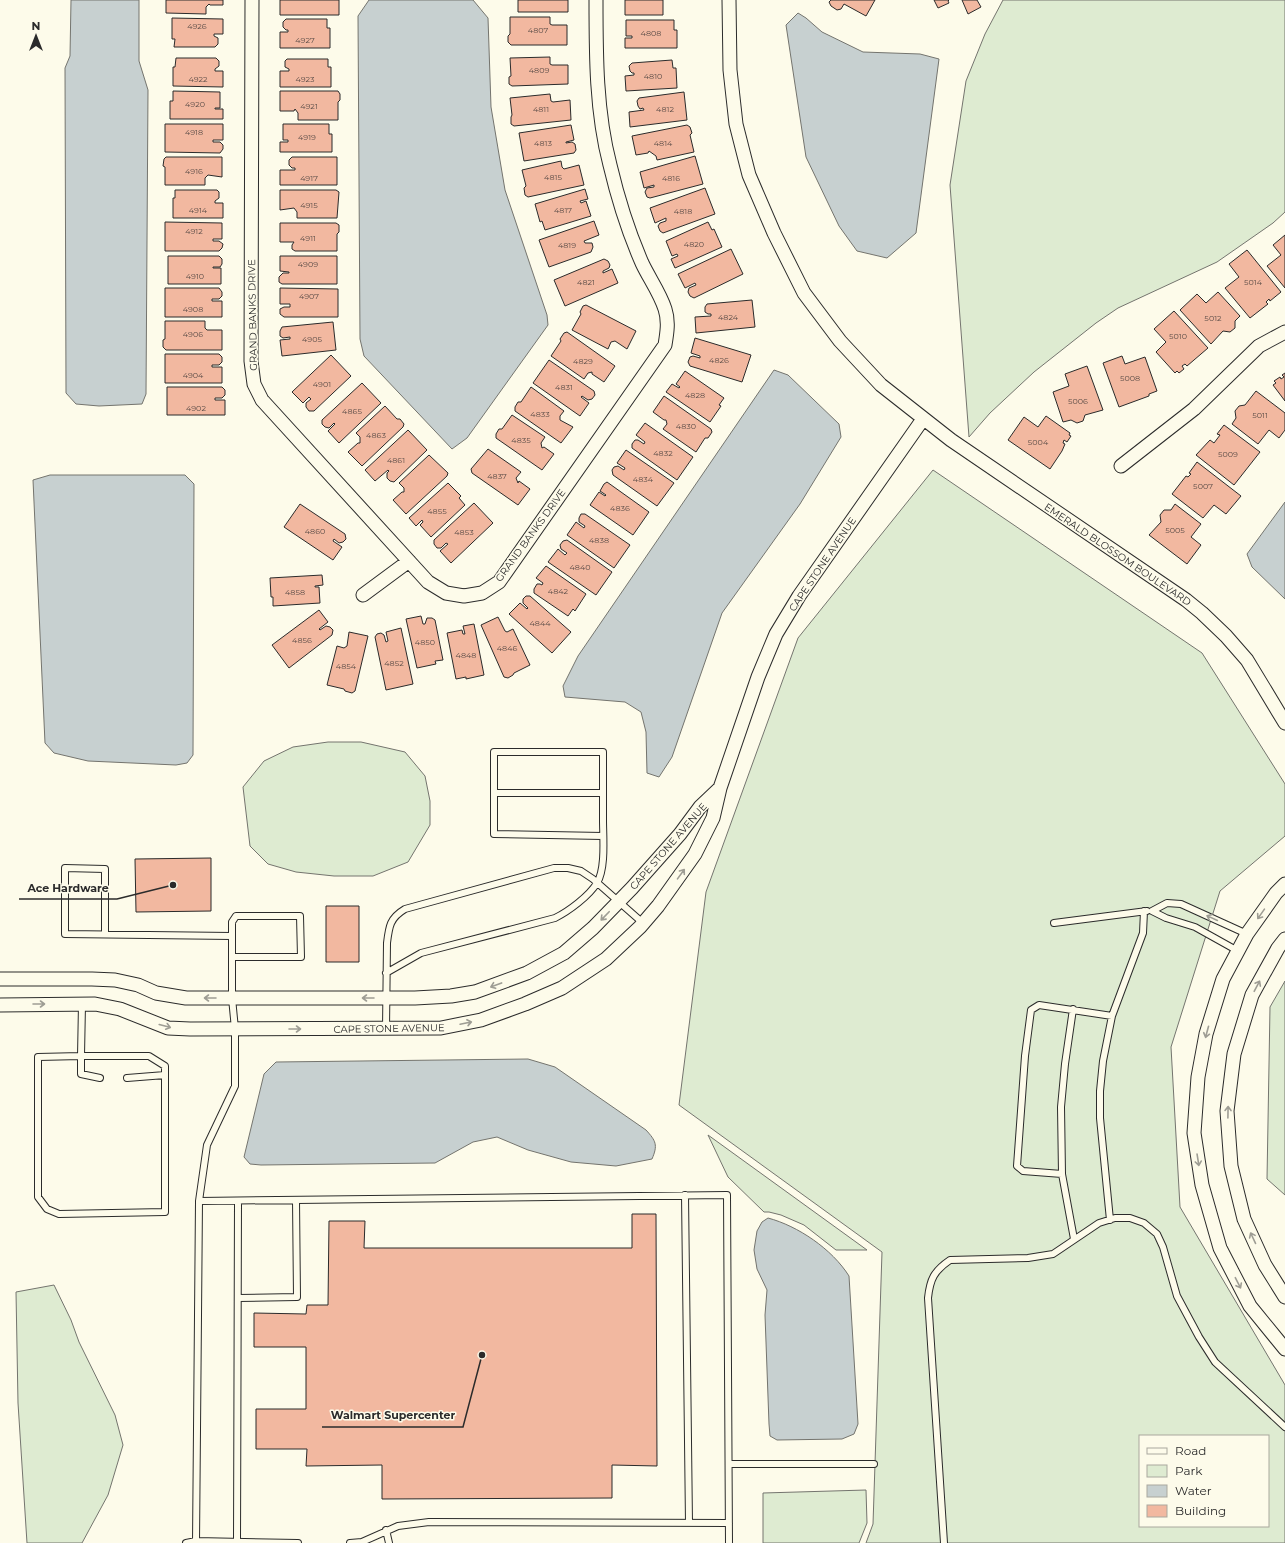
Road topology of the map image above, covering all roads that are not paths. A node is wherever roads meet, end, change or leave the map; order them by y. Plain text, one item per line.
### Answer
1 (252, 0) edge
2 (596, 0) edge
3 (729, 0) edge
4 (1285, 332) edge
5 (922, 419) junction
6 (1121, 466) dead end
7 (409, 561) junction
8 (363, 595) dead end
9 (1285, 721) edge
10 (720, 788) junction
11 (494, 793) junction
12 (603, 793) junction
13 (603, 836) junction
14 (597, 882) junction
15 (1285, 884) edge
16 (618, 902) junction
17 (1144, 911) junction
18 (1152, 911) junction
19 (643, 923) junction
20 (1054, 923) dead end
21 (105, 934) junction
22 (1247, 934) junction
23 (232, 936) junction
24 (1285, 939) edge
25 (1238, 951) junction
26 (232, 957) junction
27 (386, 973) junction
28 (0, 979) edge
29 (232, 998) junction
30 (386, 998) junction
31 (82, 1004) junction
32 (0, 1005) edge
33 (1073, 1010) junction
34 (1112, 1016) junction
35 (235, 1028) junction
36 (386, 1028) junction
37 (81, 1056) junction
38 (165, 1075) junction
39 (100, 1078) dead end
40 (127, 1078) dead end
41 (1062, 1174) junction
42 (685, 1195) junction
43 (296, 1200) junction
44 (199, 1201) junction
45 (238, 1201) junction
46 (1110, 1220) junction
47 (1074, 1239) junction
48 (1285, 1296) edge
49 (238, 1298) junction
50 (1285, 1349) edge
51 (1285, 1426) edge
52 (728, 1464) junction
53 (874, 1464) dead end
54 (689, 1523) junction
55 (729, 1523) junction
56 (386, 1530) junction
57 (196, 1542) edge
58 (237, 1542) junction
59 (186, 1543) edge
60 (298, 1543) edge
61 (350, 1543) edge
62 (389, 1543) edge
63 (729, 1543) edge
64 (944, 1543) edge

1 - 7 street, GRAND BANKS DRIVE
2 - 7 street, GRAND BANKS DRIVE
3 - 5 street, EMERALD BLOSSOM BOULEVARD
4 - 6 street
5 - 9 street, EMERALD BLOSSOM BOULEVARD
5 - 10 street, CAPE STONE AVENUE
7 - 8 street
10 - 16 street, CAPE STONE AVENUE
19 -> 10 street, CAPE STONE AVENUE
11 - 12 lane
11 - 12 lane
11 - 13 lane
12 - 13 lane
13 - 14 lane
14 - 16 lane
14 - 27 lane
14 - 27 lane
15 -> 22 street
16 - 19 lane
16 -> 30 street, CAPE STONE AVENUE
17 - 18 lane
17 - 20 lane
17 - 34 lane
22 -> 18 lane
18 - 25 lane
36 -> 19 street, CAPE STONE AVENUE
21 - 21 lane
21 - 23 lane
22 - 25 street
23 - 26 lane
23 - 26 lane
48 -> 24 street
25 -> 50 street
26 - 29 lane
27 - 30 lane
29 -> 28 street, CAPE STONE AVENUE
30 -> 29 street, CAPE STONE AVENUE
29 - 35 lane
30 - 36 lane
32 -> 31 street, CAPE STONE AVENUE
31 -> 35 street, CAPE STONE AVENUE
31 - 37 lane
33 - 34 lane
33 - 41 lane
33 - 41 lane
34 - 46 lane
35 -> 36 street, CAPE STONE AVENUE
35 - 44 lane
37 - 38 lane
37 - 38 lane
37 - 39 lane
38 - 40 lane
41 - 47 lane
42 - 43 lane
42 - 52 lane
42 - 54 lane
43 - 45 lane
43 - 49 lane
44 - 45 lane
44 - 57 lane
45 - 49 lane
46 - 47 lane
46 - 51 lane
47 - 64 lane
49 - 58 lane
52 - 53 lane
52 - 55 lane
54 - 55 lane
54 - 56 lane
55 - 63 lane
56 - 61 lane
56 - 62 lane
57 - 58 lane
57 - 59 lane
58 - 60 lane

